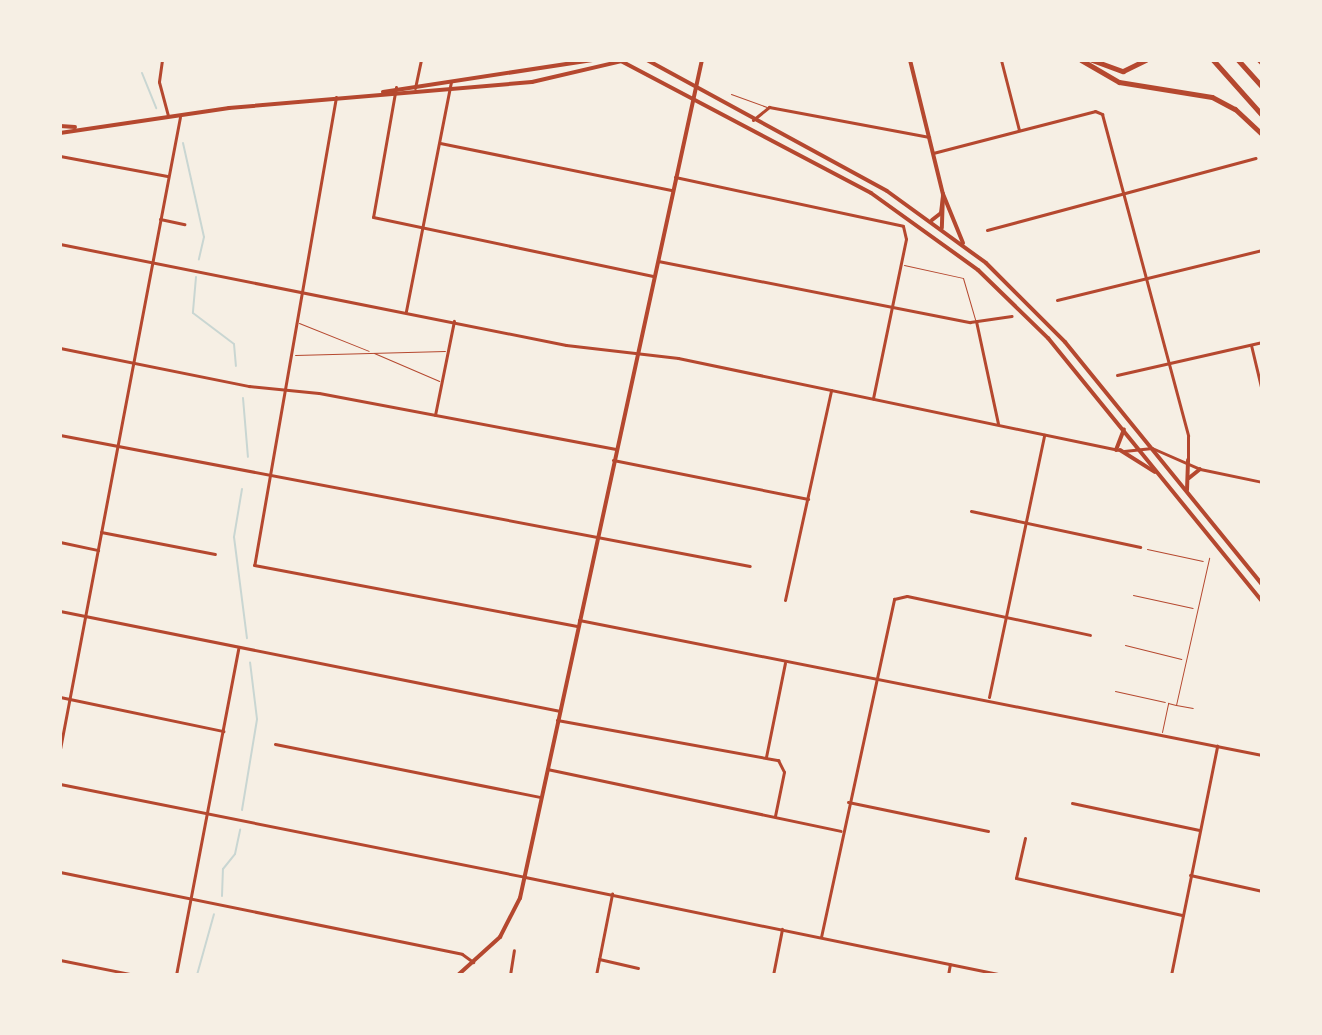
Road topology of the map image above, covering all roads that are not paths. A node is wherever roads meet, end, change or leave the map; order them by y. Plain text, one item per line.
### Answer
1 (162, 60) edge
2 (421, 60) edge
3 (593, 60) edge
4 (623, 60) edge
5 (647, 60) edge
6 (702, 60) edge
7 (910, 60) edge
8 (1001, 60) edge
9 (1081, 60) edge
10 (1092, 60) edge
11 (1146, 60) edge
12 (1213, 60) edge
13 (1238, 60) edge
14 (451, 81) junction
15 (416, 85) junction
16 (695, 87) junction
17 (1262, 87) edge
18 (396, 90) junction
19 (449, 90) junction
20 (415, 92) junction
21 (731, 94) dead end
22 (336, 97) junction
23 (692, 98) junction
24 (769, 107) junction
25 (180, 114) junction
26 (168, 115) junction
27 (1262, 115) edge
28 (753, 120) junction
29 (60, 126) edge
30 (81, 127) junction
31 (1019, 131) junction
32 (60, 133) edge
33 (1262, 134) edge
34 (929, 137) junction
35 (440, 143) junction
36 (933, 153) junction
37 (60, 156) edge
38 (1256, 158) dead end
39 (167, 176) junction
40 (675, 177) junction
41 (672, 190) junction
42 (1125, 192) junction
43 (943, 194) junction
44 (160, 219) junction
45 (932, 220) junction
46 (184, 224) dead end
47 (422, 227) junction
48 (942, 228) junction
49 (987, 230) dead end
50 (944, 242) junction
51 (60, 244) edge
52 (965, 246) junction
53 (1262, 250) edge
54 (657, 260) junction
55 (151, 261) junction
56 (901, 264) junction
57 (653, 276) junction
58 (1148, 278) junction
59 (304, 290) junction
60 (1057, 300) dead end
61 (892, 306) junction
62 (406, 311) junction
63 (1012, 316) dead end
64 (454, 321) junction
65 (976, 321) junction
66 (299, 323) junction
67 (1262, 342) edge
68 (1251, 345) junction
69 (60, 348) edge
70 (448, 351) junction
71 (371, 352) junction
72 (636, 354) junction
73 (292, 355) junction
74 (133, 362) junction
75 (1169, 362) junction
76 (1117, 375) dead end
77 (442, 382) junction
78 (285, 390) junction
79 (831, 390) junction
80 (1262, 391) edge
81 (873, 399) junction
82 (435, 415) junction
83 (998, 424) junction
84 (1124, 429) junction
85 (60, 435) edge
86 (1044, 435) junction
87 (116, 446) junction
88 (1152, 448) junction
89 (616, 449) junction
90 (1118, 450) junction
91 (1140, 450) junction
92 (613, 460) junction
93 (1188, 460) junction
94 (1200, 469) junction
95 (1160, 474) junction
96 (271, 477) junction
97 (1189, 478) junction
98 (1262, 482) edge
99 (1187, 490) junction
100 (808, 499) junction
101 (971, 511) dead end
102 (1025, 523) junction
103 (101, 532) junction
104 (597, 538) junction
105 (60, 542) edge
106 (1140, 547) dead end
107 (1147, 549) dead end
108 (98, 550) junction
109 (215, 554) dead end
110 (1209, 558) dead end
111 (1205, 562) junction
112 (750, 566) dead end
113 (1262, 584) edge
114 (1133, 595) dead end
115 (785, 600) dead end
116 (1262, 601) edge
117 (1195, 609) junction
118 (60, 611) edge
119 (85, 616) junction
120 (1005, 617) junction
121 (578, 623) junction
122 (1090, 635) dead end
123 (1125, 645) dead end
124 (238, 647) junction
125 (1184, 659) junction
126 (785, 662) junction
127 (873, 677) junction
128 (1115, 691) dead end
129 (60, 697) edge
130 (988, 698) junction
131 (69, 699) junction
132 (1168, 703) junction
133 (1176, 705) junction
134 (1193, 708) dead end
135 (560, 711) junction
136 (557, 720) junction
137 (223, 731) junction
138 (1161, 735) junction
139 (275, 744) dead end
140 (1217, 746) junction
141 (60, 749) edge
142 (1262, 755) edge
143 (766, 757) junction
144 (547, 769) junction
145 (60, 784) edge
146 (541, 797) junction
147 (848, 802) junction
148 (1072, 803) dead end
149 (207, 814) junction
150 (775, 816) junction
151 (1199, 830) junction
152 (842, 831) junction
153 (988, 831) dead end
154 (1025, 838) dead end
155 (60, 872) edge
156 (1190, 875) junction
157 (525, 877) junction
158 (1262, 891) edge
159 (612, 894) junction
160 (191, 898) junction
161 (1182, 915) junction
162 (782, 929) junction
163 (821, 937) junction
164 (514, 950) dead end
165 (599, 959) junction
166 (60, 960) edge
167 (473, 962) junction
168 (950, 964) junction
169 (638, 968) dead end
170 (135, 975) edge
171 (176, 975) edge
172 (458, 975) edge
173 (510, 975) edge
174 (596, 975) edge
175 (773, 975) edge
176 (948, 975) edge
177 (1004, 975) edge
178 (1171, 975) edge

1 - 26 street
2 - 15 street
3 - 14 main road
4 - 19 main road
4 - 23 main road
5 - 16 main road
6 - 16 main road
7 - 34 main road
8 - 31 street
9 - 33 highway
10 - 11 highway
12 - 27 highway
13 - 17 highway
14 - 15 main road
14 - 19 street
15 - 18 main road
15 - 20 street
16 - 23 main road
16 - 28 main road
18 - 20 main road
18 - 22 main road
18 - 47 street
19 - 20 main road
19 - 35 street
21 - 24 lane
22 - 25 main road
22 - 59 street
23 - 40 main road
23 - 50 main road
24 - 28 street
24 - 34 street
25 - 26 main road
25 - 39 street
26 - 30 main road
28 - 45 main road
29 - 30 main road
30 - 32 main road
31 - 36 street
31 - 42 street
34 - 36 main road
35 - 41 street
35 - 47 street
36 - 43 main road
37 - 39 street
38 - 42 street
39 - 44 street
40 - 41 main road
40 - 56 street
41 - 54 main road
42 - 49 street
42 - 58 street
43 - 45 main road
43 - 48 main road
43 - 52 main road
44 - 46 street
44 - 55 street
45 - 48 main road
47 - 57 street
47 - 62 street
48 - 50 main road
48 - 52 main road
50 - 84 main road
51 - 55 street
52 - 88 main road
53 - 58 street
54 - 57 main road
54 - 61 street
55 - 59 street
55 - 74 street
56 - 61 street
56 - 65 lane
57 - 72 main road
58 - 60 street
58 - 75 street
59 - 62 street
59 - 66 street
61 - 65 street
61 - 81 street
62 - 64 street
63 - 65 street
64 - 70 street
64 - 72 street
65 - 83 street
66 - 71 lane
66 - 73 street
67 - 68 street
68 - 75 street
68 - 80 street
69 - 74 street
70 - 71 lane
70 - 77 street
71 - 73 lane
71 - 77 lane
72 - 79 street
72 - 89 main road
73 - 78 street
74 - 78 street
74 - 87 street
75 - 76 street
75 - 93 street
77 - 82 street
78 - 82 street
78 - 96 street
79 - 81 street
79 - 100 street
81 - 83 street
82 - 89 street
83 - 86 street
84 - 90 main road
84 - 91 main road
85 - 87 street
86 - 90 street
86 - 102 street
87 - 96 street
87 - 103 street
88 - 91 street
88 - 93 street
88 - 99 main road
89 - 92 main road
90 - 91 street
90 - 95 main road
91 - 95 main road
92 - 100 street
92 - 104 main road
93 - 94 street
93 - 97 main road
94 - 97 main road
94 - 98 street
95 - 116 main road
96 - 104 street
96 - 121 street
97 - 99 main road
99 - 113 main road
100 - 115 street
101 - 102 street
102 - 106 street
102 - 120 street
103 - 108 street
103 - 109 street
104 - 112 street
104 - 121 main road
105 - 108 street
107 - 111 lane
108 - 119 street
110 - 111 lane
111 - 117 lane
114 - 117 lane
117 - 125 lane
118 - 119 street
119 - 124 street
119 - 131 street
120 - 122 street
120 - 127 street
120 - 130 street
121 - 126 street
121 - 135 main road
123 - 125 lane
124 - 135 street
124 - 137 street
125 - 133 lane
126 - 127 street
126 - 143 street
127 - 130 street
127 - 147 street
128 - 132 lane
129 - 131 street
130 - 138 street
131 - 137 street
131 - 141 street
132 - 133 lane
132 - 138 lane
133 - 134 lane
135 - 136 main road
136 - 143 street
136 - 144 main road
137 - 149 street
138 - 140 street
139 - 146 street
140 - 142 street
140 - 151 street
143 - 150 street
144 - 146 main road
144 - 150 street
145 - 149 street
146 - 157 main road
147 - 152 street
147 - 153 street
148 - 151 street
149 - 157 street
149 - 160 street
150 - 152 street
151 - 156 street
152 - 163 street
154 - 161 street
155 - 160 street
156 - 158 street
156 - 161 street
157 - 159 street
157 - 167 main road
159 - 162 street
159 - 165 street
160 - 167 street
160 - 171 street
161 - 178 street
162 - 163 street
162 - 175 street
163 - 168 street
164 - 173 street
165 - 169 street
165 - 174 street
166 - 170 street
167 - 172 main road
168 - 176 street
168 - 177 street

